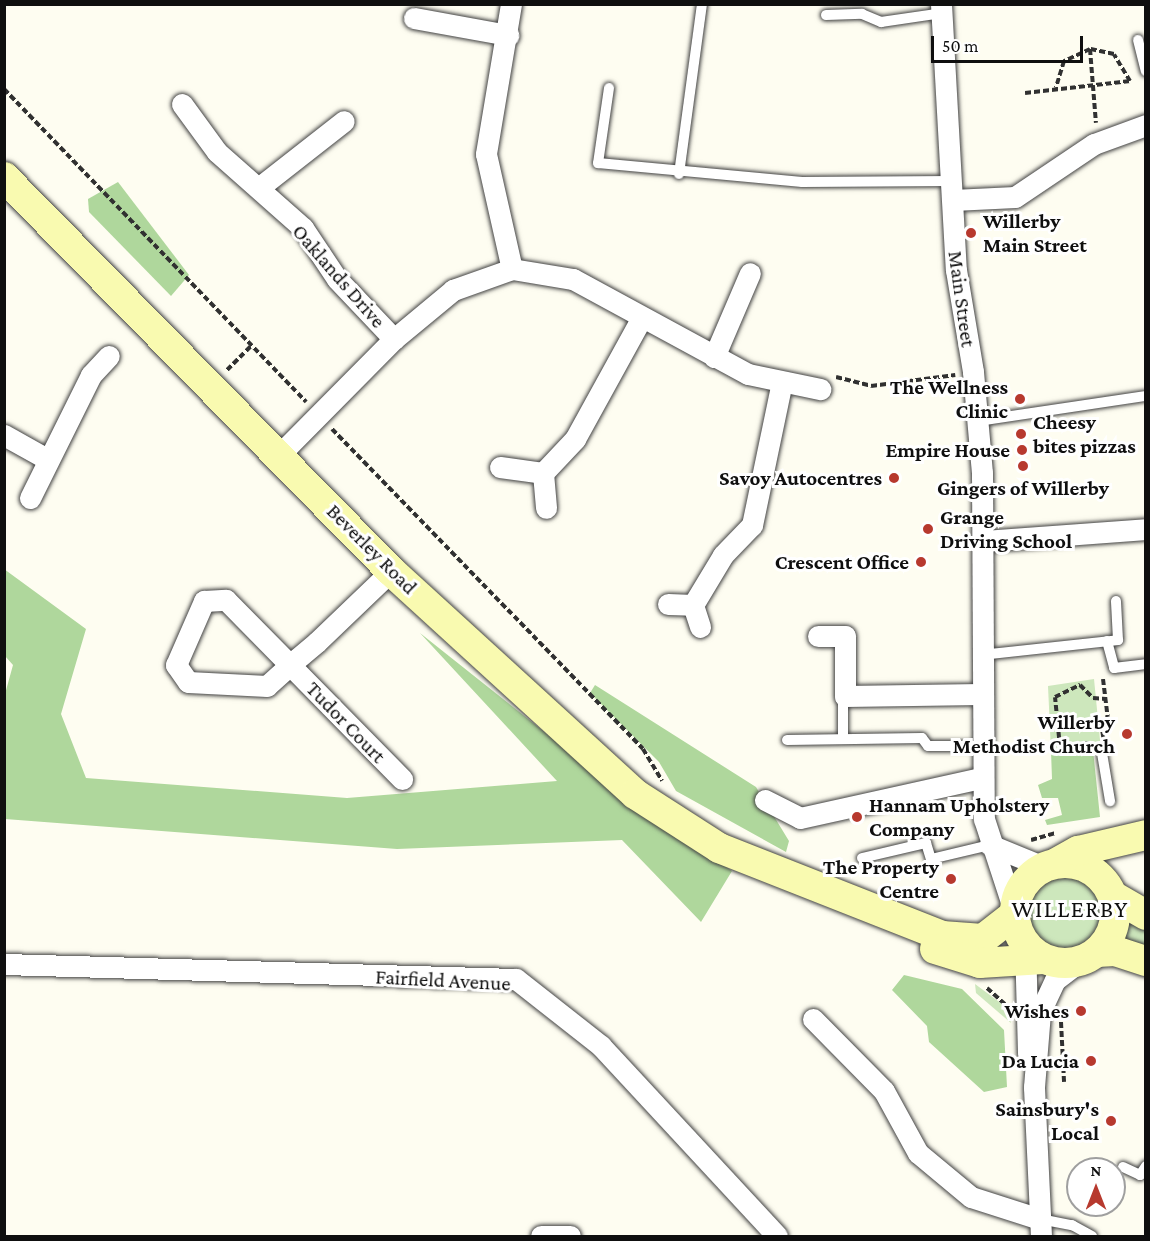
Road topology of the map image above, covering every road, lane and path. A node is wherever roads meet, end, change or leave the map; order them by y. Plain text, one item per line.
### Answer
1 (511, 4) edge
2 (702, 4) edge
3 (942, 9) edge
4 (826, 15) dead end
5 (414, 18) dead end
6 (508, 35) junction
7 (1138, 40) dead end
8 (1090, 49) junction
9 (1146, 71) edge
10 (1093, 84) junction
11 (609, 88) dead end
12 (1056, 88) junction
13 (4, 90) edge
14 (1025, 93) dead end
15 (182, 104) dead end
16 (344, 121) dead end
17 (1146, 125) edge
18 (1102, 141) junction
19 (679, 174) junction
20 (4, 177) edge
21 (261, 186) junction
22 (953, 190) junction
23 (512, 269) junction
24 (750, 273) dead end
25 (642, 317) junction
26 (394, 339) junction
27 (252, 345) junction
28 (109, 356) dead end
29 (714, 357) junction
30 (973, 372) junction
31 (782, 382) junction
32 (213, 384) junction
33 (820, 389) joint
34 (1146, 396) edge
35 (307, 402) dead end
36 (978, 421) junction
37 (328, 425) dead end
38 (4, 435) edge
39 (280, 454) junction
40 (47, 459) junction
41 (500, 466) dead end
42 (543, 473) junction
43 (30, 498) dead end
44 (546, 508) dead end
45 (1146, 529) edge
46 (984, 541) junction
47 (391, 571) junction
48 (1116, 601) dead end
49 (668, 604) dead end
50 (693, 605) junction
51 (700, 627) dead end
52 (818, 636) dead end
53 (1107, 641) junction
54 (981, 655) junction
55 (290, 664) junction
56 (1146, 664) edge
57 (1103, 679) dead end
58 (981, 694) junction
59 (1106, 699) junction
60 (843, 703) dead end
61 (843, 736) junction
62 (787, 740) dead end
63 (981, 746) junction
64 (1103, 749) junction
65 (981, 778) junction
66 (402, 779) dead end
67 (668, 789) dead end
68 (765, 800) dead end
69 (1110, 801) dead end
70 (1063, 831) dead end
71 (1138, 836) edge
72 (1025, 841) dead end
73 (990, 845) junction
74 (862, 858) dead end
75 (1050, 865) junction
76 (778, 874) junction
77 (1111, 892) junction
78 (1015, 912) junction
79 (1146, 915) edge
80 (1032, 955) junction
81 (1088, 957) junction
82 (1146, 961) edge
83 (980, 963) junction
84 (4, 964) edge
85 (1025, 1006) junction
86 (1061, 1013) dead end
87 (813, 1019) dead end
88 (1064, 1082) dead end
89 (1034, 1087) junction
90 (1146, 1166) edge
91 (1126, 1168) edge
92 (1041, 1228) edge
93 (541, 1236) edge
94 (570, 1236) edge
95 (777, 1236) edge
96 (1092, 1236) edge

1 - 6 street
2 - 19 lane
3 - 4 lane
3 - 22 street, Main Street
5 - 6 street
6 - 23 street
7 - 9 lane
8 - 10 path
8 - 10 path
8 - 12 path
10 - 12 path
10 - 18 path
11 - 19 lane
12 - 14 path
13 - 27 path
15 - 21 street, Oaklands Drive
16 - 21 street
17 - 18 street
18 - 22 street
19 - 22 lane
20 - 32 main road, Beverley Road
21 - 26 street, Oaklands Drive
22 - 30 street, Main Street
23 - 25 street, Oaklands Drive
23 - 26 street, Oaklands Drive
24 - 29 street
25 - 29 street, Oaklands Drive
25 - 42 street
26 - 39 street, Oaklands Drive
27 - 32 path
27 - 35 path
28 - 40 street
29 - 31 street, Oaklands Drive
30 - 33 path
30 - 36 street, Main Street
31 - 33 street, Oaklands Drive
31 - 50 street
32 - 39 main road, Beverley Road
34 - 36 lane
36 - 46 street, Main Street
37 - 67 path
38 - 40 street
39 - 47 main road, Beverley Road
40 - 43 street
41 - 42 street
42 - 44 street
45 - 46 street
46 - 54 street, Main Street
47 - 55 street, Tudor Court
47 - 76 main road, Beverley Road
48 - 53 lane
49 - 50 street
50 - 51 street
52 - 58 street
53 - 54 lane
53 - 56 lane
54 - 58 street, Main Street
55 - 55 street, Tudor Court
55 - 66 street, Tudor Court
57 - 59 path
58 - 63 street, Main Street
59 - 64 path
59 - 64 path
60 - 61 lane
61 - 62 lane
61 - 63 lane
63 - 65 street, Main Street
64 - 69 lane
65 - 68 street
65 - 73 street, Main Street
70 - 72 path
71 - 75 main road
71 - 77 main road
73 - 74 lane
73 - 75 street
73 - 78 street, Main Street
75 - 77 main road
75 - 78 main road
76 - 78 main road, Beverley Road
76 - 83 main road, Beverley Road
77 - 79 main road
77 - 81 main road
78 - 80 main road
80 - 81 main road
80 - 83 main road, Beverley Road
80 - 85 street, Beverley Road
81 - 82 main road
81 - 89 street, Beverley Road
83 - 85 street, Beverley Road
84 - 95 street, Fairfield Avenue
85 - 89 street, Beverley Road
86 - 88 path
87 - 92 street
89 - 92 street, Beverley Road
90 - 91 lane
92 - 96 lane
93 - 94 street

